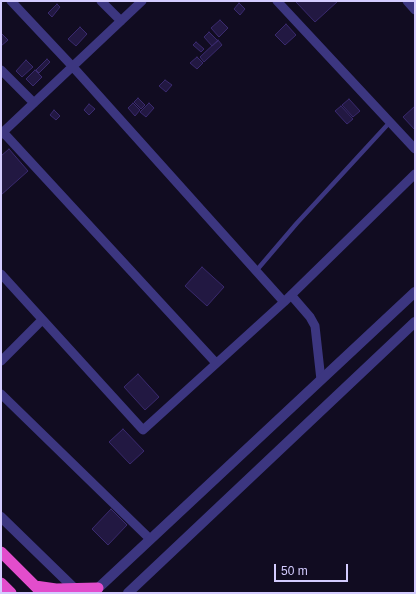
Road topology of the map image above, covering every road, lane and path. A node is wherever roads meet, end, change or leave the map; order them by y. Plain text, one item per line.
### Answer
1 (11, 1) edge
2 (101, 1) edge
3 (142, 1) edge
4 (277, 1) edge
5 (407, 1) edge
6 (415, 10) edge
7 (121, 21) junction
8 (73, 67) junction
9 (1, 70) edge
10 (34, 103) junction
11 (390, 122) junction
12 (2, 133) edge
13 (415, 149) edge
14 (415, 174) edge
15 (256, 272) junction
16 (1, 274) edge
17 (415, 292) edge
18 (291, 295) junction
19 (284, 302) junction
20 (42, 320) junction
21 (415, 322) edge
22 (1, 361) edge
23 (216, 363) junction
24 (321, 380) junction
25 (1, 394) edge
26 (1, 517) edge
27 (150, 539) junction
28 (1, 552) edge
29 (1, 583) edge
30 (75, 589) junction
31 (39, 590) edge
32 (95, 591) edge
33 (11, 593) edge
34 (128, 593) edge

1 - 8 street
2 - 7 street
3 - 7 street
4 - 11 street
5 - 6 street
7 - 8 street
8 - 10 street
8 - 15 street
9 - 10 street
10 - 12 street
11 - 13 street
11 - 15 lane
12 - 23 street
14 - 18 street
15 - 19 street
16 - 20 street
17 - 24 street
18 - 19 street
18 - 24 street
19 - 23 street
20 - 22 street
20 - 23 street
21 - 34 street
24 - 27 street
25 - 27 street
26 - 30 street
27 - 32 street
28 - 31 highway
29 - 33 highway
30 - 31 highway
30 - 32 highway

